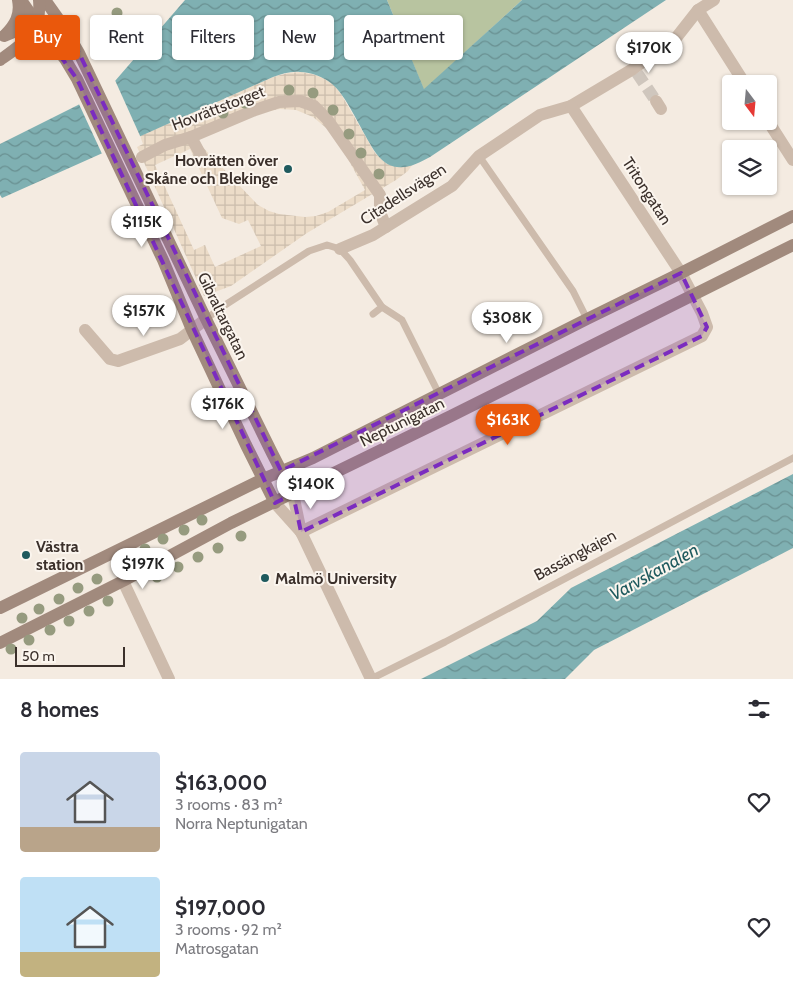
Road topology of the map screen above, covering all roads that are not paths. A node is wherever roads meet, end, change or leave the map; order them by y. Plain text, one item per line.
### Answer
1 (20, 0) edge
2 (39, 0) edge
3 (45, 0) edge
4 (714, 0) edge
5 (698, 10) junction
6 (31, 15) edge
7 (39, 15) edge
8 (56, 15) edge
9 (15, 32) edge
10 (2, 38) edge
11 (15, 50) edge
12 (80, 55) edge
13 (0, 60) edge
14 (66, 60) edge
15 (738, 75) edge
16 (571, 106) junction
17 (774, 130) edge
18 (191, 137) junction
19 (480, 156) junction
20 (142, 157) dead end
21 (793, 160) edge
22 (204, 161) dead end
23 (793, 216) edge
24 (386, 228) junction
25 (793, 245) edge
26 (340, 249) junction
27 (681, 273) junction
28 (692, 295) junction
29 (382, 307) junction
30 (373, 314) dead end
31 (206, 319) junction
32 (586, 319) junction
33 (85, 330) dead end
34 (192, 330) junction
35 (440, 394) junction
36 (793, 458) edge
37 (281, 471) junction
38 (263, 479) junction
39 (293, 494) junction
40 (274, 503) junction
41 (301, 532) junction
42 (124, 581) junction
43 (0, 608) edge
44 (0, 643) edge
45 (169, 679) edge
46 (371, 679) edge

1 - 6 street
1 - 10 street
2 - 7 street
3 - 8 street
4 - 5 street, Citadellsvägen
5 - 15 street
5 - 16 street, Citadellsvägen
9 - 10 street
11 - 13 street
12 - 31 street, Gibraltargatan
14 - 34 street, Gibraltargatan
16 - 19 street, Citadellsvägen
16 - 27 street, Tritongatan
17 - 21 street
18 - 20 street, Hovrättstorget
18 - 22 street
18 - 24 street, Hovrättstorget
19 - 24 street, Citadellsvägen
19 - 32 lane
23 - 27 street, Neptunigatan
24 - 26 street, Citadellsvägen
25 - 28 street, Neptunigatan
26 - 29 lane
26 - 31 lane
27 - 28 street, Tritongatan
27 - 32 street, Neptunigatan
28 - 39 street, Neptunigatan
28 - 41 street, Tritongatan
29 - 30 lane
29 - 35 lane
31 - 34 street
31 - 37 street, Gibraltargatan
32 - 35 street, Neptunigatan
33 - 34 street
34 - 38 street, Gibraltargatan
35 - 37 street, Neptunigatan
36 - 46 lane, Bassängkajen
37 - 38 street, Neptunigatan
37 - 39 street, Gibraltargatan
38 - 40 street, Gibraltargatan
38 - 43 street, Neptunigatan
39 - 40 street, Neptunigatan
39 - 41 street
40 - 41 street
40 - 42 street, Neptunigatan
41 - 46 street
42 - 44 street, Neptunigatan
42 - 45 street

